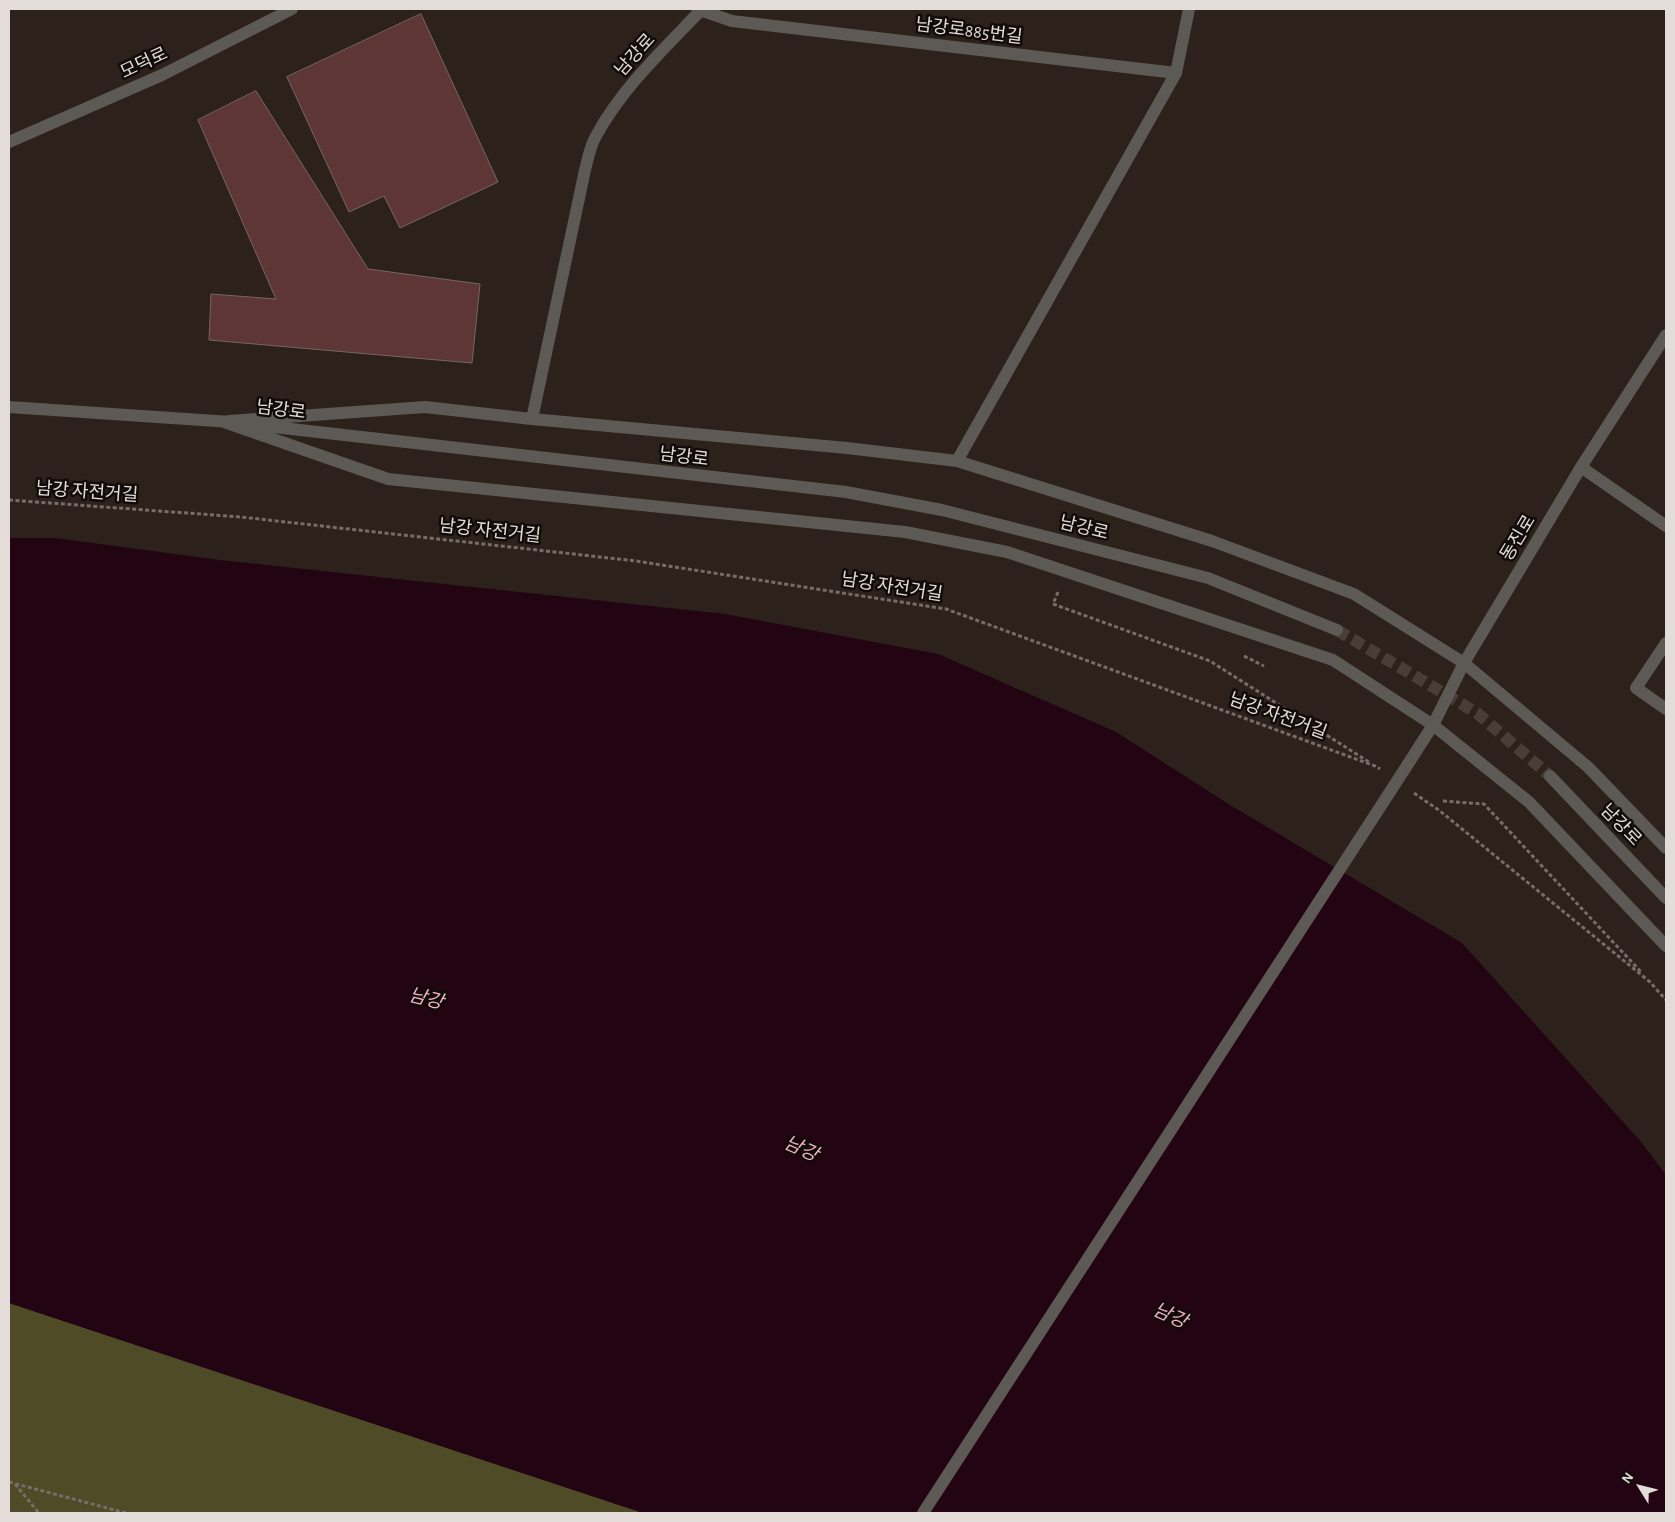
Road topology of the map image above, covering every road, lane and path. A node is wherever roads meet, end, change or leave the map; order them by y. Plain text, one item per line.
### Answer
1 (292, 9) edge
2 (1189, 9) edge
3 (698, 10) edge
4 (1176, 73) junction
5 (9, 142) edge
6 (1666, 335) edge
7 (9, 406) edge
8 (532, 419) junction
9 (224, 422) junction
10 (957, 461) junction
11 (1581, 467) junction
12 (9, 500) edge
13 (1666, 526) edge
14 (1059, 590) dead end
15 (1337, 630) tunnel mouth
16 (1666, 643) edge
17 (1241, 655) dead end
18 (1464, 663) junction
19 (1264, 666) dead end
20 (1666, 709) edge
21 (1433, 725) junction
22 (1375, 766) junction
23 (1384, 772) dead end
24 (1550, 776) tunnel mouth
25 (1408, 789) dead end
26 (1443, 801) dead end
27 (1666, 848) edge
28 (1666, 898) edge
29 (1666, 946) edge
30 (1650, 982) junction
31 (1666, 1000) edge
32 (9, 1482) edge
33 (14, 1483) junction
34 (39, 1513) edge
35 (126, 1513) edge
36 (923, 1513) edge

1 - 5 street, 모덕로
2 - 4 street
3 - 4 street, 남강로885번길
3 - 8 street, 남강로
4 - 10 street
6 - 11 street, 동진로
7 - 9 street, 남강로
8 - 9 street
8 - 10 street
9 - 15 street, 남강로
9 - 21 street
10 - 18 street
11 - 13 street
11 - 18 street, 동진로
12 - 22 path, 남강 자전거길
14 - 22 path
16 - 20 street
17 - 19 path
18 - 21 street, 동진로
18 - 27 street
21 - 29 street
21 - 36 street, 동진로, bridge
22 - 23 path, 남강 자전거길
24 - 28 street, 남강로
25 - 30 path
26 - 30 path
30 - 31 path
32 - 33 path
33 - 34 path
33 - 35 path

